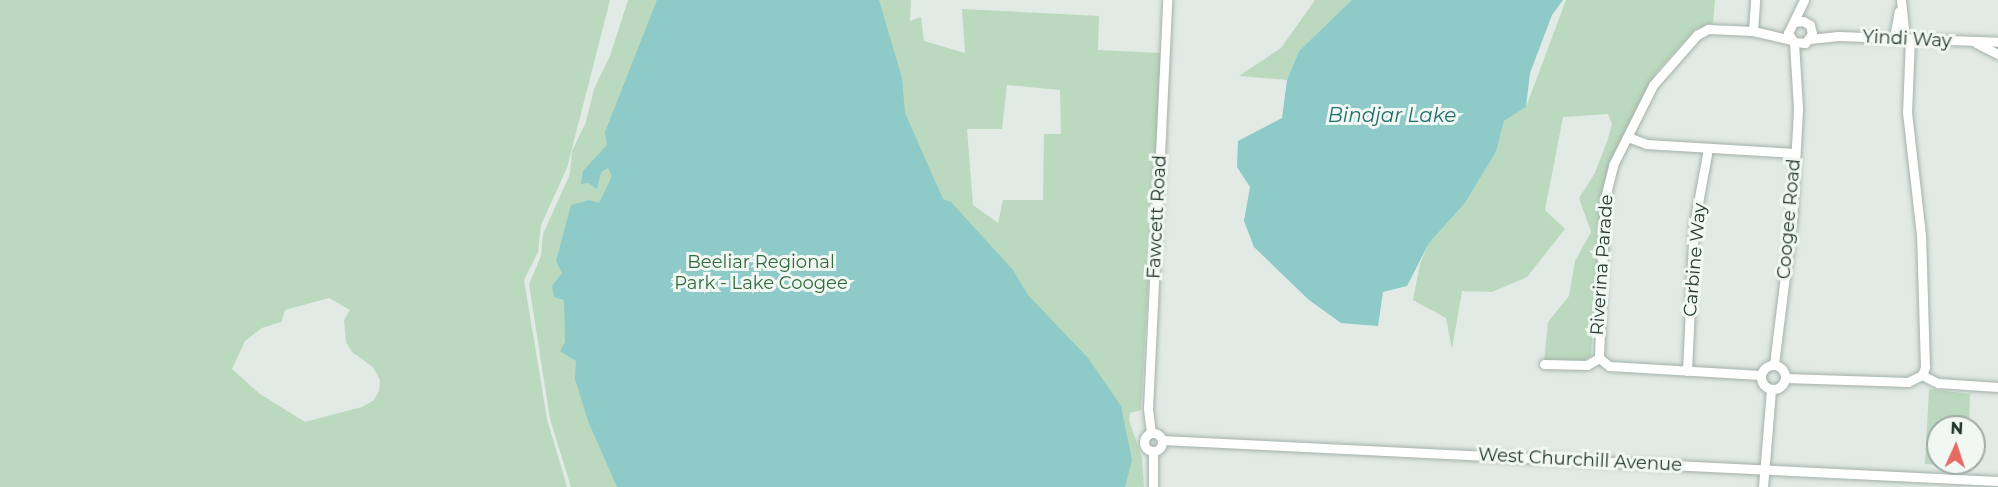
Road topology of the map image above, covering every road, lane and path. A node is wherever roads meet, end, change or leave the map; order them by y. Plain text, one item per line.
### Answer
1 (1167, 0) edge
2 (1755, 0) edge
3 (1805, 0) edge
4 (1901, 1) edge
5 (1792, 23) junction
6 (1753, 31) junction
7 (1771, 32) junction
8 (1809, 34) junction
9 (1697, 35) joint
10 (1894, 39) junction
11 (1908, 39) junction
12 (1792, 41) junction
13 (1998, 42) edge
14 (1976, 43) junction
15 (1998, 54) edge
16 (1798, 74) junction
17 (1628, 137) junction
18 (1708, 149) junction
19 (1795, 153) junction
20 (1599, 358) junction
21 (1544, 364) dead end
22 (1774, 364) junction
23 (1687, 371) junction
24 (1760, 375) junction
25 (1922, 375) junction
26 (1785, 378) junction
27 (1998, 387) edge
28 (1771, 389) junction
29 (1151, 433) junction
30 (1162, 440) junction
31 (1153, 452) junction
32 (1764, 470) junction
33 (1998, 482) edge
34 (1153, 487) edge
35 (1763, 487) edge

1 - 29 street, Fawcett Road
2 - 6 street
3 - 5 street
3 - 8 street
4 - 10 street
4 - 11 street
5 - 7 street, Yindi Way
5 - 8 street, Yindi Way
5 - 12 street
6 - 7 street, Yindi Way
6 - 9 street, Yindi Way
7 - 12 street, Yindi Way
8 - 10 street, Yindi Way
8 - 12 street, Yindi Way
8 - 16 street, Coogee Road
9 - 17 street, Riverina Parade
10 - 11 street, Yindi Way
11 - 14 street, Yindi Way
11 - 25 street
12 - 16 street, Coogee Road
13 - 14 street, Yindi Way
14 - 15 street, Yindi Way
16 - 19 street, Coogee Road
17 - 18 street
17 - 20 street, Riverina Parade
18 - 19 street
18 - 23 street, Carbine Way
19 - 22 street, Coogee Road
20 - 21 street
20 - 23 street, Riverina Parade
22 - 24 street
22 - 26 street
23 - 24 street, Riverina Parade
24 - 28 street
25 - 26 street
25 - 27 street
26 - 28 street
28 - 32 street
29 - 30 street
29 - 31 street, Fawcett Road
30 - 31 street
30 - 32 street, West Churchill Avenue
31 - 34 street
32 - 33 street, West Churchill Avenue
32 - 35 street

